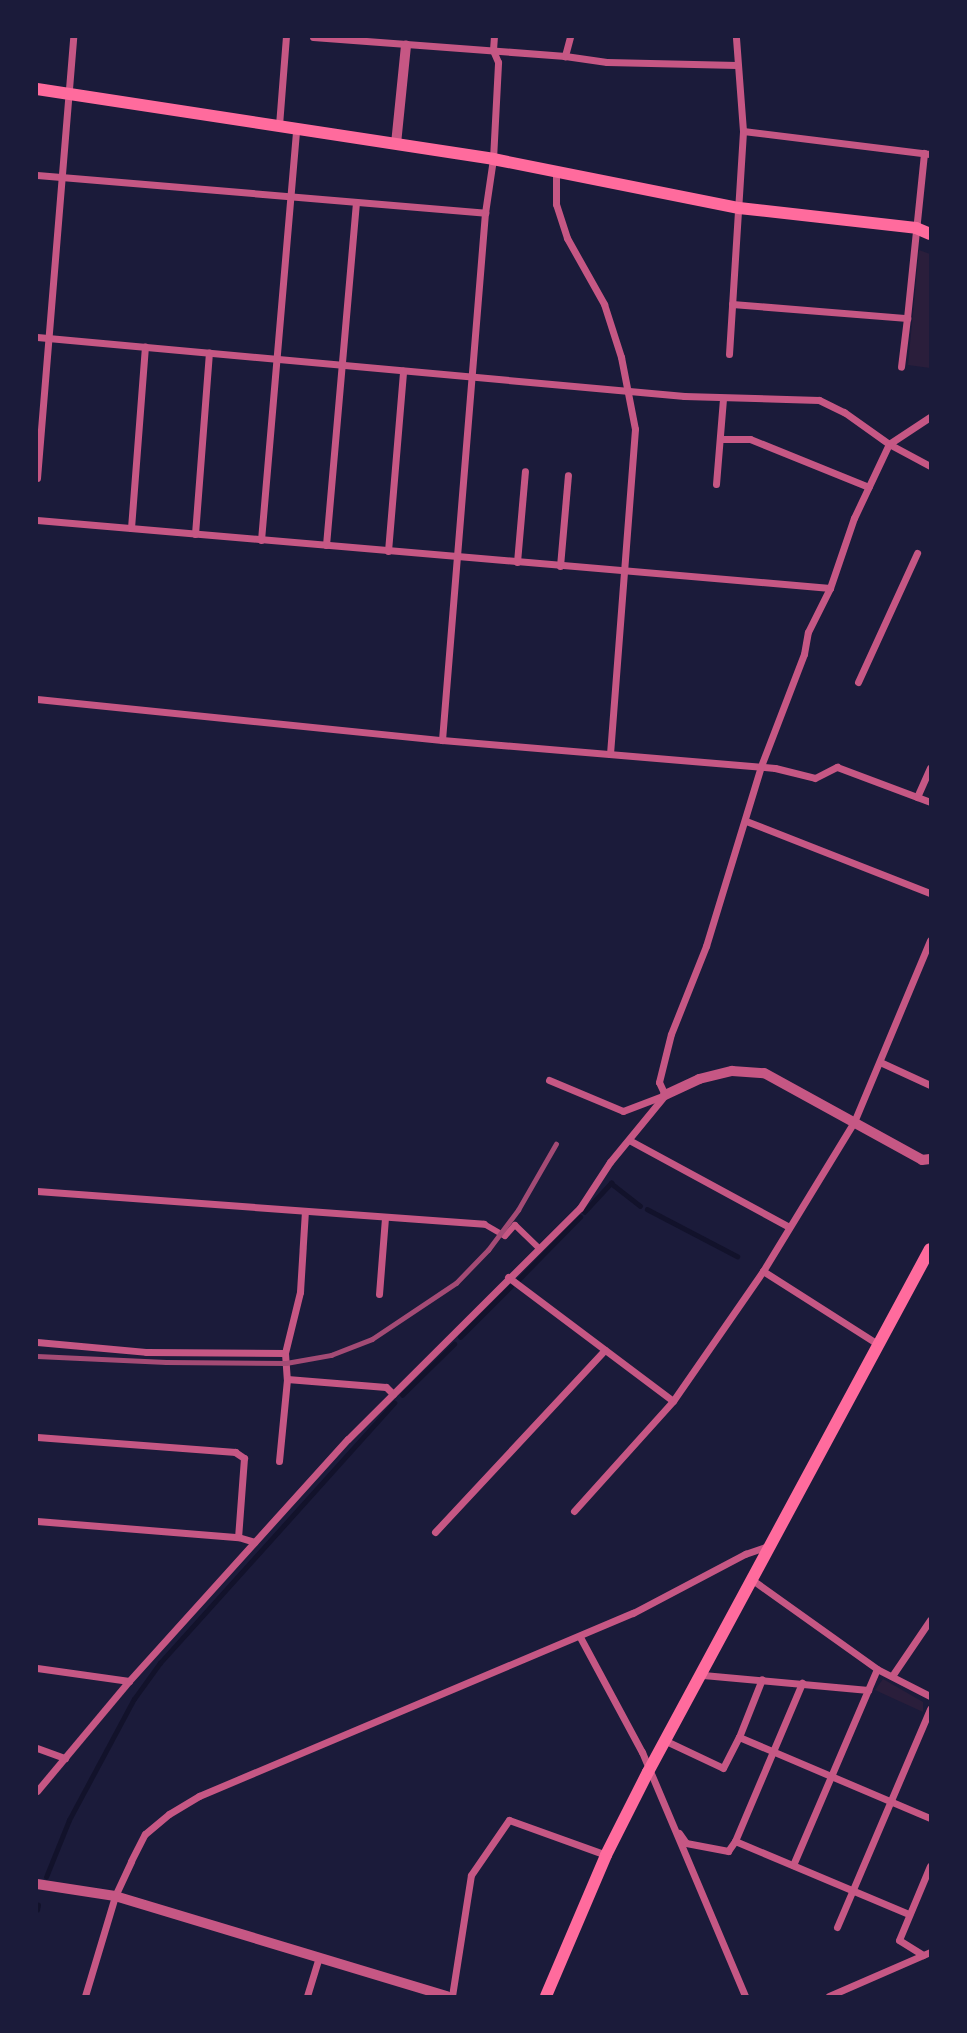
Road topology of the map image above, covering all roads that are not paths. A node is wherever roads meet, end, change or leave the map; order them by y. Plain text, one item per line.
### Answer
1 (73, 37) edge
2 (286, 37) edge
3 (313, 37) edge
4 (494, 37) edge
5 (570, 37) edge
6 (736, 37) edge
7 (406, 41) edge
8 (493, 50) junction
9 (565, 56) junction
10 (737, 65) junction
11 (37, 89) edge
12 (68, 94) junction
13 (279, 125) junction
14 (296, 128) junction
15 (743, 131) junction
16 (396, 144) junction
17 (927, 153) edge
18 (493, 159) junction
19 (556, 173) junction
20 (37, 175) edge
21 (63, 178) junction
22 (290, 199) junction
23 (355, 204) junction
24 (739, 208) junction
25 (485, 214) junction
26 (916, 228) junction
27 (930, 234) edge
28 (732, 304) junction
29 (907, 318) junction
30 (37, 337) edge
31 (49, 338) junction
32 (145, 347) junction
33 (209, 353) junction
34 (729, 354) dead end
35 (277, 359) junction
36 (341, 365) junction
37 (901, 368) dead end
38 (403, 371) junction
39 (471, 377) junction
40 (629, 391) junction
41 (723, 399) junction
42 (930, 417) edge
43 (720, 439) junction
44 (889, 444) junction
45 (930, 467) edge
46 (525, 471) dead end
47 (568, 475) dead end
48 (37, 478) edge
49 (716, 484) dead end
50 (869, 487) junction
51 (37, 520) edge
52 (131, 528) junction
53 (195, 534) junction
54 (261, 540) junction
55 (326, 545) junction
56 (388, 551) junction
57 (917, 553) dead end
58 (456, 557) junction
59 (517, 562) junction
60 (560, 566) junction
61 (624, 572) junction
62 (830, 588) junction
63 (858, 682) dead end
64 (37, 699) edge
65 (442, 740) junction
66 (610, 754) junction
67 (761, 766) junction
68 (930, 768) edge
69 (917, 797) junction
70 (930, 802) edge
71 (746, 821) junction
72 (930, 893) edge
73 (930, 940) edge
74 (880, 1062) junction
75 (549, 1080) dead end
76 (930, 1085) edge
77 (665, 1095) junction
78 (854, 1122) junction
79 (629, 1140) junction
80 (930, 1159) edge
81 (37, 1191) edge
82 (305, 1211) junction
83 (385, 1217) junction
84 (484, 1224) joint
85 (789, 1227) junction
86 (538, 1247) junction
87 (929, 1256) edge
88 (763, 1271) junction
89 (508, 1277) junction
90 (379, 1294) dead end
91 (37, 1342) edge
92 (879, 1345) junction
93 (606, 1350) junction
94 (285, 1353) junction
95 (287, 1379) junction
96 (393, 1394) junction
97 (673, 1401) junction
98 (37, 1437) edge
99 (279, 1461) dead end
100 (573, 1511) dead end
101 (37, 1521) edge
102 (435, 1532) dead end
103 (238, 1537) junction
104 (254, 1542) junction
105 (768, 1546) junction
106 (751, 1579) junction
107 (930, 1620) edge
108 (580, 1636) junction
109 (37, 1668) edge
110 (877, 1669) junction
111 (703, 1675) junction
112 (892, 1676) junction
113 (762, 1679) junction
114 (129, 1681) junction
115 (802, 1683) junction
116 (868, 1690) junction
117 (930, 1694) edge
118 (930, 1709) edge
119 (739, 1737) junction
120 (666, 1741) junction
121 (37, 1748) edge
122 (772, 1750) junction
123 (65, 1758) junction
124 (648, 1772) junction
125 (832, 1775) junction
126 (37, 1791) edge
127 (890, 1800) junction
128 (669, 1818) junction
129 (930, 1818) edge
130 (735, 1841) junction
131 (606, 1855) junction
132 (793, 1865) junction
133 (930, 1866) edge
134 (37, 1884) edge
135 (852, 1891) junction
136 (116, 1896) junction
137 (909, 1914) junction
138 (837, 1927) dead end
139 (927, 1954) edge
140 (319, 1957) junction
141 (85, 1996) edge
142 (307, 1996) edge
143 (449, 1996) edge
144 (546, 1996) edge
145 (745, 1996) edge
146 (829, 1996) edge

1 - 12 street
2 - 13 street
3 - 7 street
4 - 8 street
5 - 9 street
6 - 10 street
7 - 8 street
7 - 16 street
8 - 9 street
8 - 18 street
9 - 10 street
10 - 15 street
11 - 12 main road
12 - 13 main road
12 - 21 street
13 - 14 main road
14 - 16 main road
14 - 22 street
15 - 17 street
15 - 24 street
16 - 18 main road
17 - 26 street
18 - 19 main road
18 - 25 street
19 - 24 main road
19 - 40 street
20 - 21 street
21 - 22 street
21 - 31 street
22 - 23 street
22 - 35 street
23 - 25 street
23 - 36 street
24 - 26 main road
24 - 28 street
25 - 39 street
26 - 27 main road
26 - 29 street
28 - 29 street
28 - 34 street
29 - 37 street
30 - 31 street
31 - 32 street
31 - 48 street
32 - 33 street
32 - 52 street
33 - 35 street
33 - 53 street
35 - 36 street
35 - 54 street
36 - 38 street
36 - 55 street
38 - 39 street
38 - 56 street
39 - 40 street
39 - 58 street
40 - 41 street
40 - 61 street
41 - 43 street
41 - 44 street
42 - 44 street
43 - 49 street
43 - 50 street
44 - 45 street
44 - 50 street
46 - 59 street
47 - 60 street
50 - 62 street
51 - 52 street
52 - 53 street
53 - 54 street
54 - 55 street
55 - 56 street
56 - 58 street
57 - 63 street
58 - 59 street
58 - 65 street
59 - 60 street
60 - 61 street
61 - 62 street
61 - 66 street
62 - 67 street
64 - 65 street
65 - 66 street
66 - 67 street
67 - 69 street
67 - 71 street
68 - 69 street
69 - 70 street
71 - 72 street
71 - 77 street
73 - 74 street
74 - 76 street
74 - 78 street
75 - 77 street
77 - 78 street
77 - 79 street
78 - 80 street
78 - 85 street
79 - 85 street
79 - 86 street
81 - 82 street
82 - 83 street
82 - 94 street
83 - 84 street
83 - 90 street
84 - 86 street
85 - 88 street
86 - 89 street
87 - 92 main road
88 - 92 street
88 - 97 street
89 - 93 street
89 - 96 street
91 - 94 street
92 - 105 main road
93 - 97 street
93 - 102 street
94 - 95 street
95 - 96 street
95 - 99 street
96 - 104 street
97 - 100 street
98 - 103 street
101 - 103 street
103 - 104 street
104 - 114 street
105 - 106 main road
105 - 108 street
106 - 110 street
106 - 111 main road
107 - 112 street
108 - 124 street
108 - 136 street
109 - 114 street
110 - 112 street
110 - 116 street
111 - 113 street
111 - 120 main road
112 - 117 street
113 - 115 street
113 - 119 street
114 - 123 street
115 - 116 street
115 - 122 street
116 - 125 street
118 - 127 street
119 - 120 street
119 - 122 street
120 - 124 main road
121 - 123 street
122 - 125 street
122 - 130 street
123 - 126 street
124 - 128 street
124 - 131 main road
125 - 127 street
125 - 132 street
127 - 129 street
127 - 135 street
128 - 130 street
128 - 145 street
130 - 132 street
131 - 143 street
131 - 144 main road
132 - 135 street
133 - 137 street
134 - 136 street
135 - 137 street
135 - 138 street
136 - 140 street
136 - 141 street
137 - 139 street
139 - 146 street
140 - 142 street
140 - 143 street

